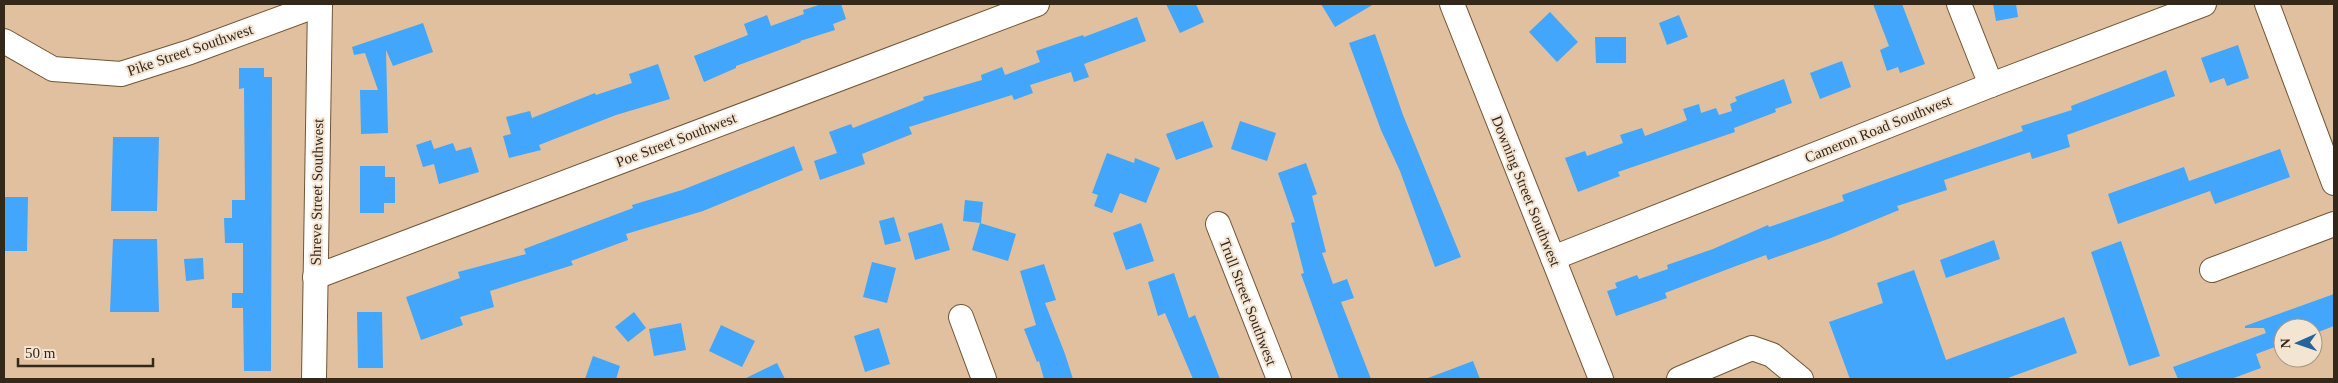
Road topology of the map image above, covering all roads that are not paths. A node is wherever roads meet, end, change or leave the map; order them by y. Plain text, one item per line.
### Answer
1 (320, 4) edge
2 (1037, 4) edge
3 (1452, 4) edge
4 (1959, 4) edge
5 (2204, 4) edge
6 (2267, 4) edge
7 (4, 42) edge
8 (1991, 85) junction
9 (2334, 183) edge
10 (1218, 224) dead end
11 (2334, 224) edge
12 (1552, 258) junction
13 (2212, 270) dead end
14 (315, 277) junction
15 (961, 317) dead end
16 (1694, 376) edge
17 (314, 379) edge
18 (984, 379) edge
19 (1278, 379) edge
20 (1601, 379) edge
21 (1801, 379) edge

1 - 7 street, Pike Street Southwest
1 - 14 street, Shreve Street Southwest
2 - 14 street, Poe Street Southwest
3 - 12 street, Downing Street Southwest
4 - 8 street
5 - 8 street, Cameron Road Southwest
6 - 9 street
8 - 12 street, Cameron Road Southwest
10 - 19 street, Trull Street Southwest
11 - 13 street
12 - 20 street, Downing Street Southwest
14 - 17 street, Shreve Street Southwest
15 - 18 street
16 - 21 street

